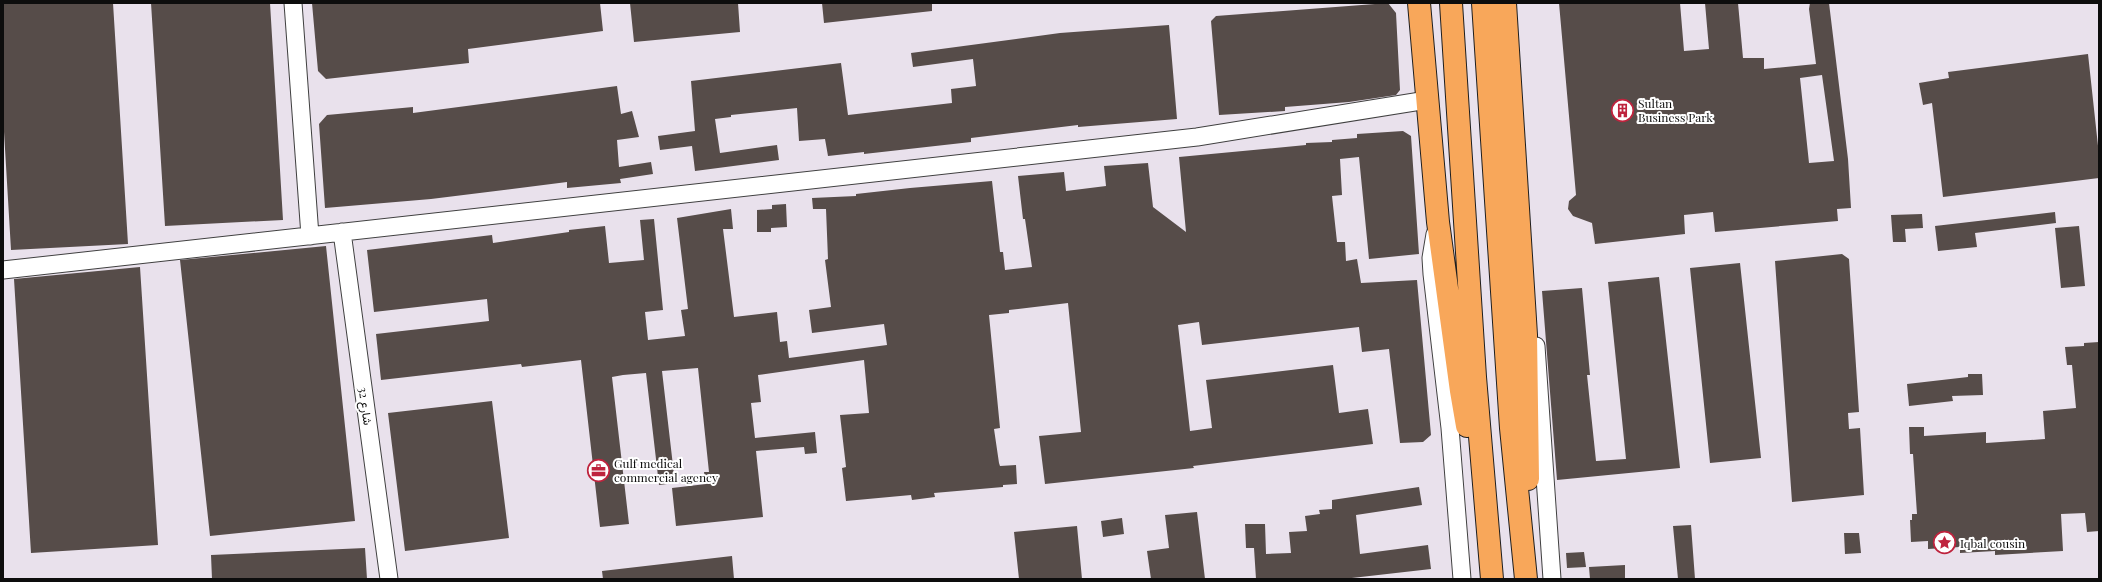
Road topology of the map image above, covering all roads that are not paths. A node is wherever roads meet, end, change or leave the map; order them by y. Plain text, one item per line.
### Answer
1 (293, 3) edge
2 (1419, 3) edge
3 (1451, 3) edge
4 (1483, 3) edge
5 (1505, 3) edge
6 (1427, 100) junction
7 (1511, 119) junction
8 (1438, 222) junction
9 (342, 232) junction
10 (310, 236) junction
11 (3, 270) edge
12 (1482, 460) junction
13 (1524, 556) junction
14 (389, 579) edge
15 (1462, 579) edge
16 (1492, 579) edge
17 (1526, 579) edge
18 (1552, 579) edge

1 - 10 street
2 - 6 highway
3 - 12 highway
4 - 13 highway
5 - 7 highway
6 - 8 highway
6 - 9 street
7 - 13 highway
7 - 18 street
8 - 12 highway
8 - 15 street
9 - 10 street
9 - 14 street, شارع 32
10 - 11 street
12 - 16 highway
13 - 17 highway

